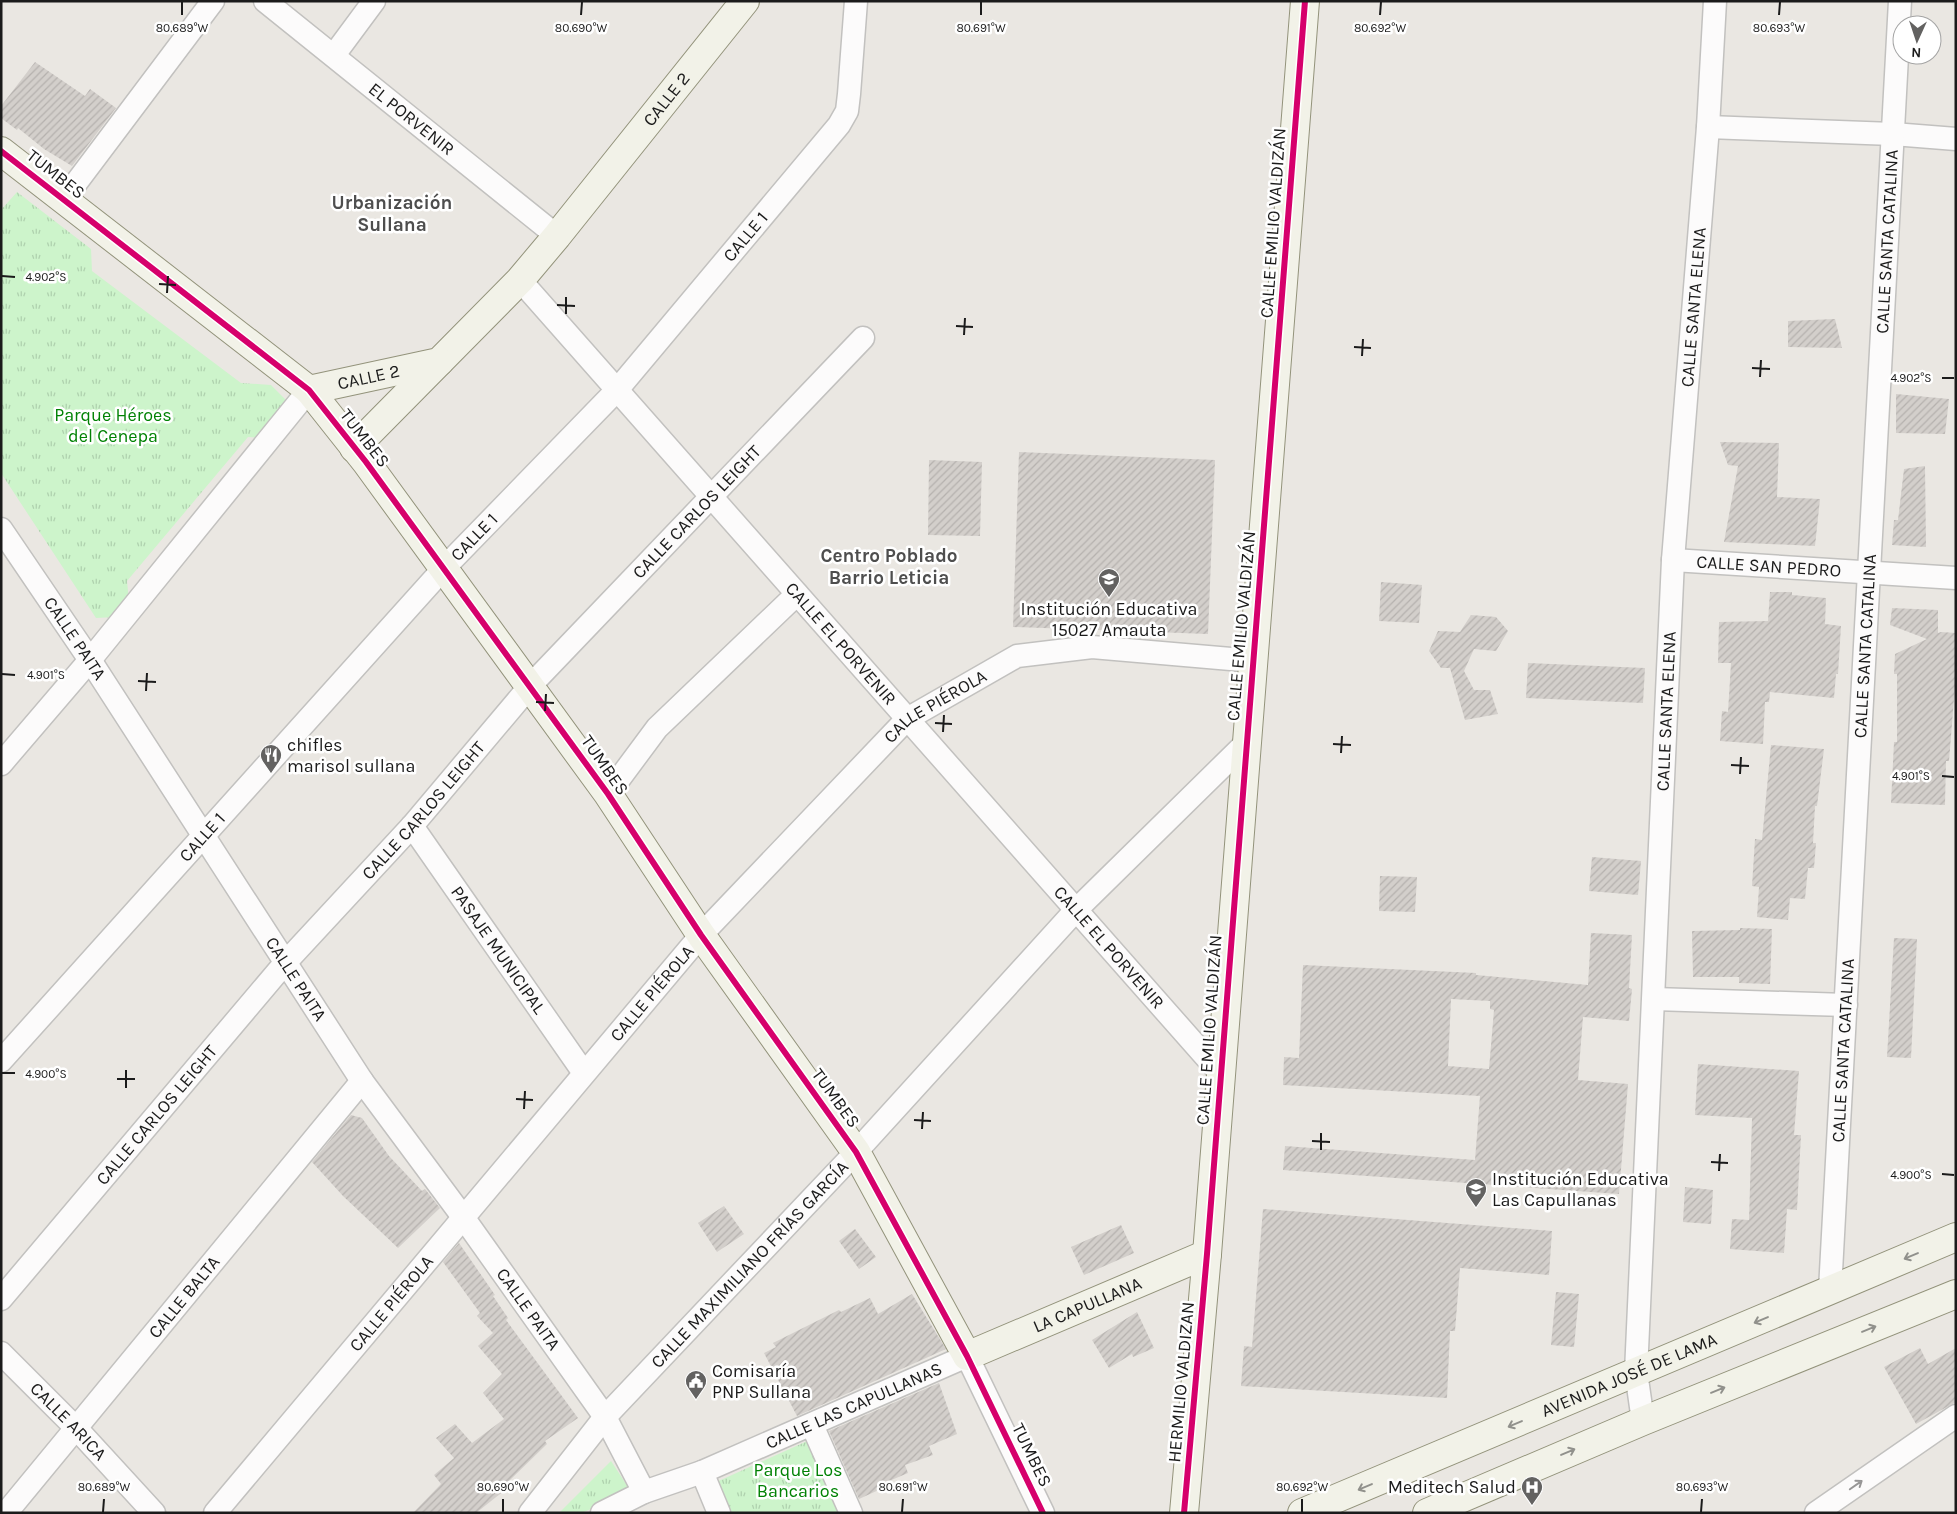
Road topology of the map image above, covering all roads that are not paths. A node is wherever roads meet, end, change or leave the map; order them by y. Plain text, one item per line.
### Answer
1 (213, 1) edge
2 (266, 1) edge
3 (374, 1) edge
4 (745, 1) edge
5 (856, 1) edge
6 (1305, 1) edge
7 (1715, 1) edge
8 (1900, 1) edge
9 (334, 55) junction
10 (1708, 127) junction
11 (1893, 134) junction
12 (1956, 139) edge
13 (1, 151) edge
14 (64, 199) junction
15 (557, 236) junction
16 (520, 280) junction
17 (863, 338) dead end
18 (439, 362) junction
19 (309, 390) junction
20 (618, 390) junction
21 (354, 448) junction
22 (712, 497) junction
23 (1, 529) edge
24 (1673, 560) junction
25 (444, 568) junction
26 (1869, 572) junction
27 (1956, 578) edge
28 (797, 594) junction
29 (90, 660) junction
30 (1254, 661) junction
31 (530, 686) junction
32 (907, 718) junction
33 (1247, 742) junction
34 (1, 764) edge
35 (608, 794) junction
36 (412, 826) junction
37 (202, 836) junction
38 (1076, 910) junction
39 (701, 935) junction
40 (285, 964) junction
41 (1654, 999) junction
42 (1846, 1006) junction
43 (1, 1060) edge
44 (584, 1073) junction
45 (1221, 1074) junction
46 (362, 1081) junction
47 (856, 1152) junction
48 (463, 1216) junction
49 (1956, 1238) edge
50 (1207, 1254) junction
51 (1830, 1290) junction
52 (1956, 1294) edge
53 (1, 1299) edge
54 (1, 1353) edge
55 (968, 1356) junction
56 (1636, 1372) junction
57 (1956, 1416) edge
58 (605, 1417) junction
59 (1643, 1420) junction
60 (812, 1425) junction
61 (76, 1428) junction
62 (702, 1472) junction
63 (644, 1492) junction
64 (6, 1513) edge
65 (154, 1513) edge
66 (216, 1513) edge
67 (530, 1513) edge
68 (602, 1513) edge
69 (719, 1513) edge
70 (851, 1513) edge
71 (1043, 1513) edge
72 (1184, 1513) edge
73 (1302, 1513) edge
74 (1427, 1513) edge
75 (1816, 1513) edge

1 - 14 street
2 - 9 street, EL PORVENIR
3 - 9 street
4 - 15 street, CALLE 2
5 - 20 street, CALLE 1
6 - 30 street, CALLE EMILIO VALDIZÁN
7 - 10 street, CALLE SANTA ELENA
8 - 11 street, CALLE SANTA CATALINA
9 - 15 street, EL PORVENIR
10 - 11 street
10 - 24 street, CALLE SANTA ELENA
11 - 12 street
11 - 26 street, CALLE SANTA CATALINA
13 - 14 street, TUMBES
14 - 19 street, TUMBES
15 - 16 street, CALLE 2
16 - 18 street, CALLE 2
16 - 20 street, CALLE EL PORVENIR
17 - 22 street, CALLE CARLOS LEIGHT
18 - 19 street, CALLE 2
18 - 21 street
19 - 21 street, TUMBES
19 - 29 street
20 - 22 street, CALLE EL PORVENIR
20 - 25 street, CALLE 1
21 - 25 street, TUMBES
22 - 28 street, CALLE EL PORVENIR
22 - 31 street, CALLE CARLOS LEIGHT
23 - 29 street, CALLE PAITA
24 - 26 street, CALLE SAN PEDRO
24 - 41 street, CALLE SANTA ELENA
25 - 31 street, TUMBES
25 - 37 street, CALLE 1
26 - 27 street, CALLE SAN PEDRO
26 - 42 street, CALLE SANTA CATALINA
28 - 32 street, CALLE EL PORVENIR
28 - 35 street
29 - 34 street
29 - 37 street, CALLE PAITA
30 - 32 street, CALLE PIÉROLA
30 - 33 street, CALLE EMILIO VALDIZÁN
31 - 35 street, TUMBES
31 - 36 street, CALLE CARLOS LEIGHT
32 - 38 street, CALLE EL PORVENIR
32 - 39 street, CALLE PIÉROLA
33 - 38 street, CALLE MAXIMILIANO FRÍAS GARCÍA
33 - 45 street, CALLE EMILIO VALDIZÁN
35 - 39 street, TUMBES
36 - 40 street, CALLE CARLOS LEIGHT
36 - 44 street, PASAJE MUNICIPAL
37 - 40 street, CALLE PAITA
37 - 43 street, CALLE 1
38 - 45 street, CALLE EL PORVENIR
38 - 47 street, CALLE MAXIMILIANO FRÍAS GARCÍA
39 - 44 street, CALLE PIÉROLA
39 - 47 street, TUMBES
40 - 46 street, CALLE PAITA
40 - 53 street, CALLE CARLOS LEIGHT
41 - 42 street
41 - 56 street, CALLE SANTA ELENA
42 - 51 street, CALLE SANTA CATALINA
44 - 48 street, CALLE PIÉROLA
45 - 50 street, CALLE EMILIO VALDIZÁN
46 - 48 street, CALLE PAITA
46 - 61 street, CALLE BALTA
47 - 55 street, TUMBES
47 - 58 street, CALLE MAXIMILIANO FRÍAS GARCÍA
48 - 58 street, CALLE PAITA
48 - 66 street, CALLE PIÉROLA
49 -> 51 street, AVENIDA JOSÉ DE LAMA
50 - 55 street, LA CAPULLANA
50 - 72 street, HERMILIO VALDIZAN
51 -> 56 street, AVENIDA JOSÉ DE LAMA
59 -> 52 street
54 - 61 street, CALLE ARICA
55 - 60 street, CALLE LAS CAPULLANAS
55 - 71 street, TUMBES
56 - 59 street, CALLE SANTA ELENA
56 -> 73 street, AVENIDA JOSÉ DE LAMA
75 -> 57 street
58 - 63 street, CALLE PAITA
58 - 67 street, CALLE MAXIMILIANO FRÍAS GARCÍA
74 -> 59 street
60 - 62 street, CALLE LAS CAPULLANAS
60 - 70 street
61 - 64 street, CALLE BALTA
61 - 65 street, CALLE ARICA
62 - 63 street, CALLE LAS CAPULLANAS
62 - 69 street
63 - 68 street, CALLE LAS CAPULLANAS

